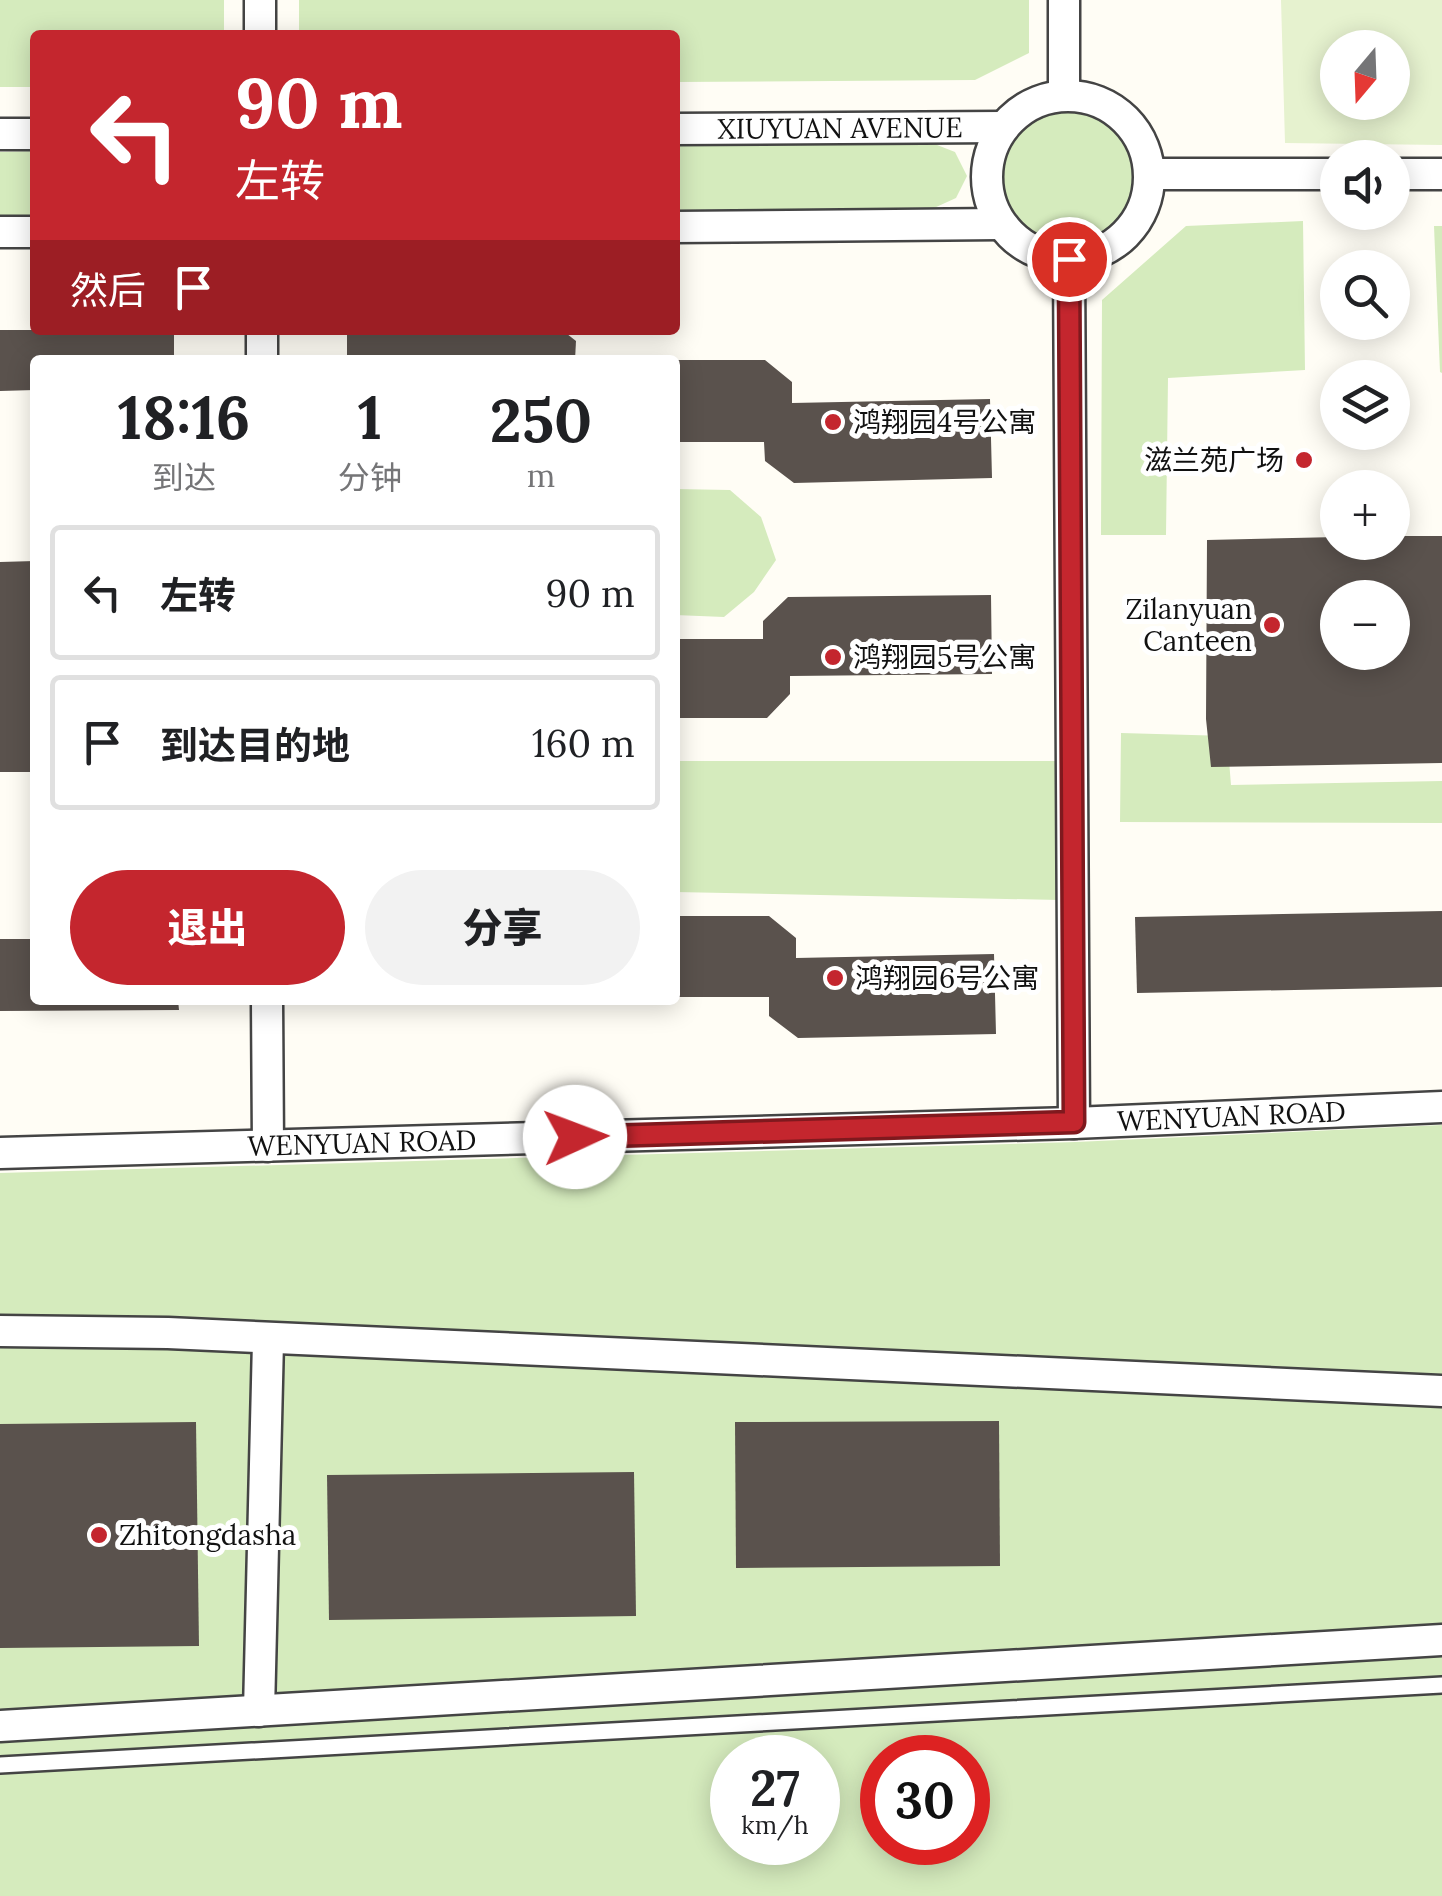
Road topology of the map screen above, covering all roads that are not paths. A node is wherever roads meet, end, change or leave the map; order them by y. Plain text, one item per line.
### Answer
1 (260, 0) edge
2 (1064, 0) edge
3 (260, 30) edge
4 (1064, 95) junction
5 (1003, 127) junction
6 (680, 129) edge
7 (0, 134) edge
8 (30, 134) edge
9 (1150, 174) junction
10 (1320, 174) edge
11 (1410, 174) edge
12 (1442, 174) edge
13 (1000, 224) junction
14 (680, 227) edge
15 (0, 232) edge
16 (30, 232) edge
17 (1069, 259) junction
18 (267, 1005) edge
19 (1442, 1107) edge
20 (1074, 1122) junction
21 (268, 1146) junction
22 (0, 1153) edge
23 (0, 1331) edge
24 (268, 1341) junction
25 (1442, 1390) edge
26 (1442, 1640) edge
27 (1442, 1685) edge
28 (259, 1711) junction
29 (0, 1726) edge
30 (0, 1765) edge

1 - 3 street
2 - 4 street
4 - 5 street
4 - 9 street
5 - 6 street, XIUYUAN AVENUE
5 - 13 street
7 - 8 street
9 - 10 street
9 - 17 street
11 - 12 street
13 - 14 street
13 - 17 street
15 - 16 street
17 - 20 street
18 - 21 street
19 - 20 street, WENYUAN ROAD
20 - 21 street, WENYUAN ROAD
21 - 22 street, WENYUAN ROAD
23 - 24 street
24 - 25 street
24 - 28 street
26 - 28 street
27 - 30 lane
28 - 29 street

